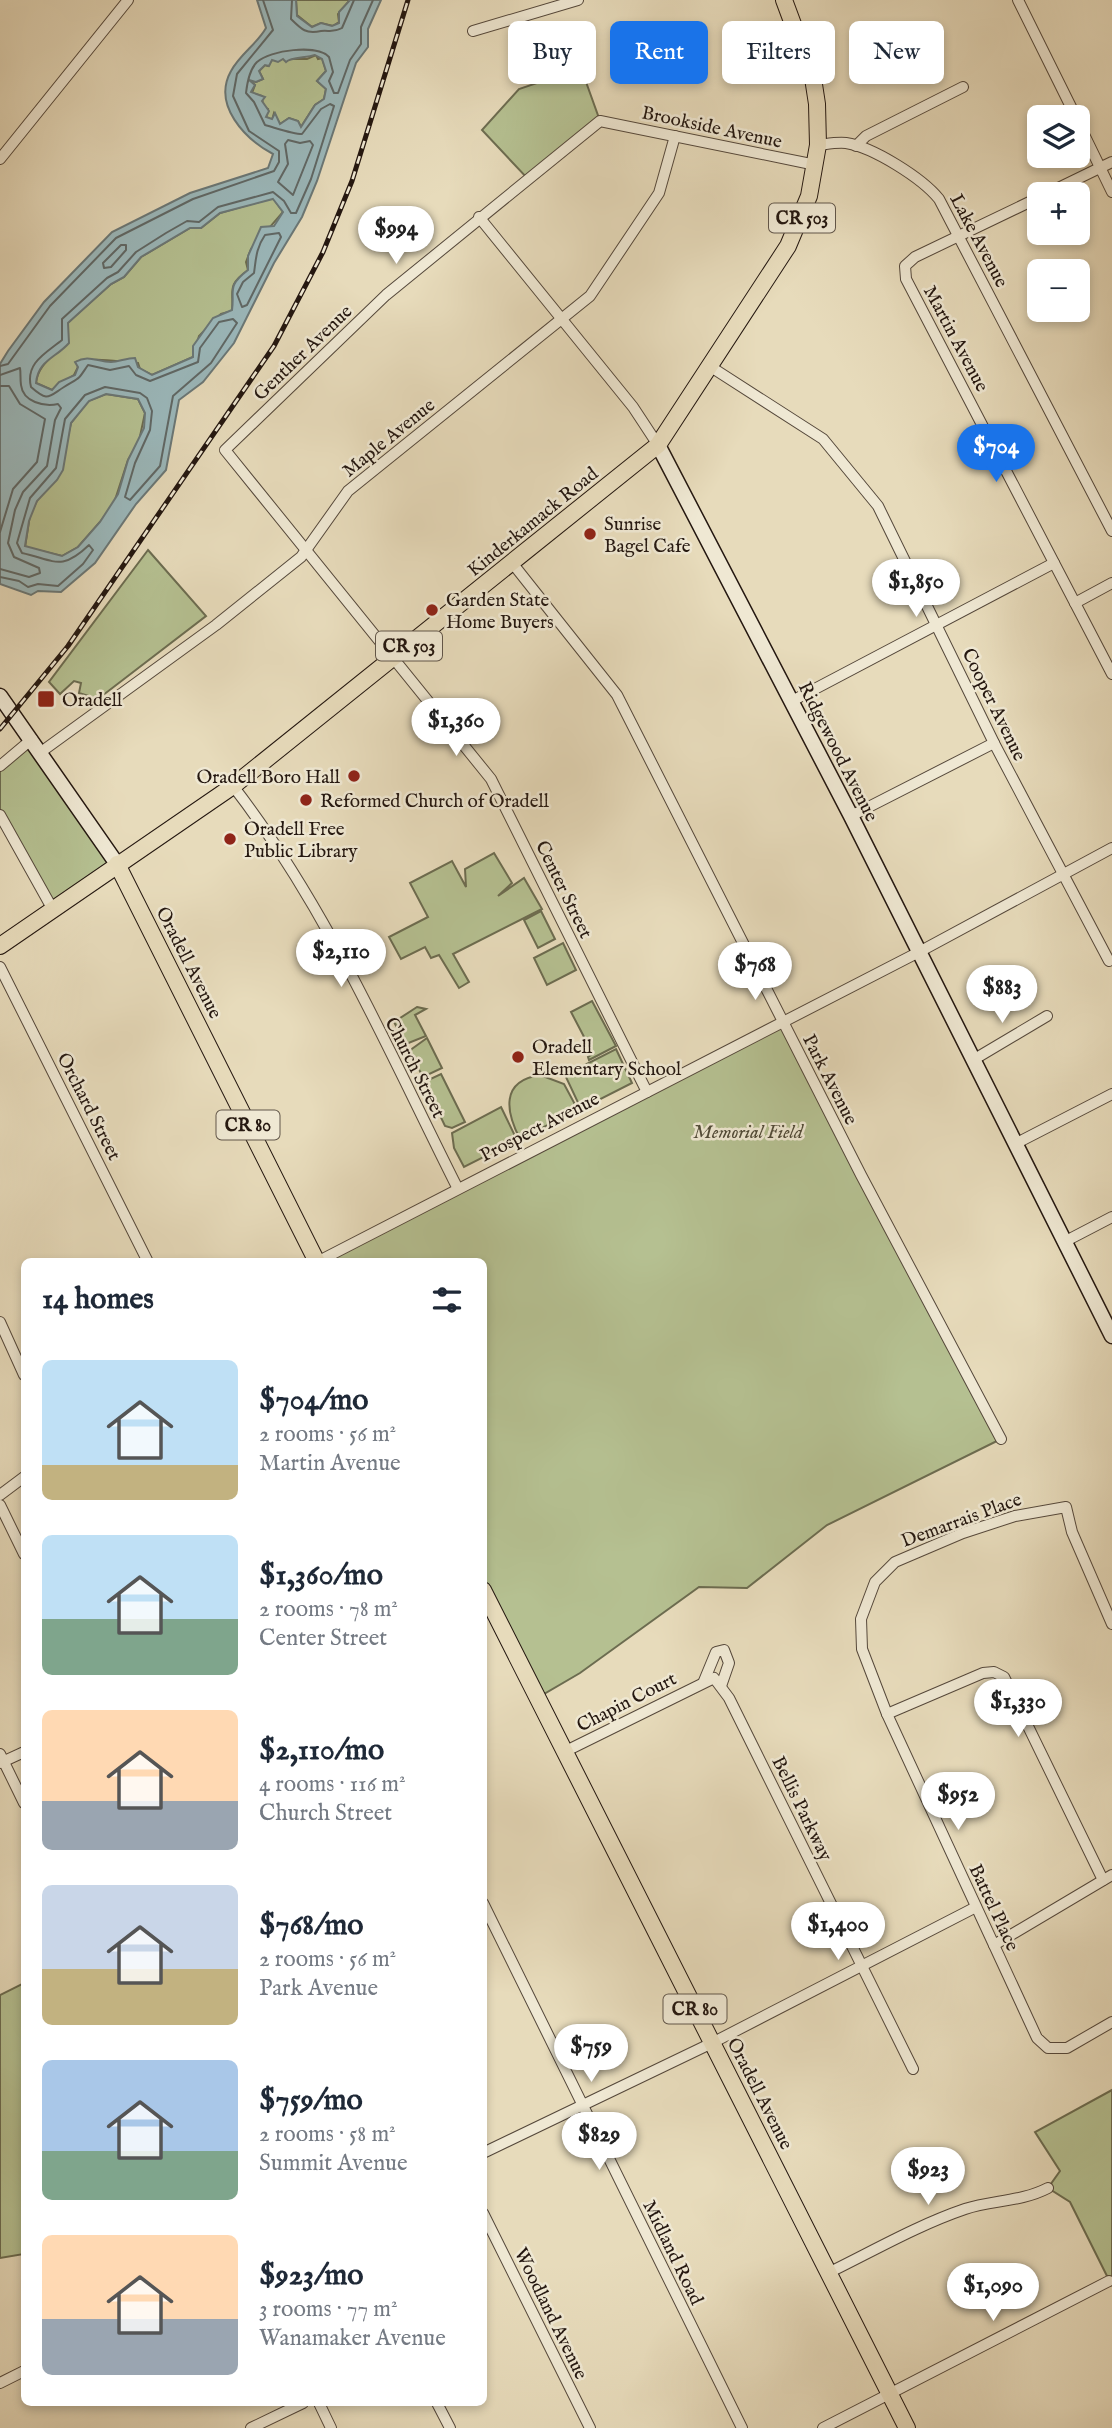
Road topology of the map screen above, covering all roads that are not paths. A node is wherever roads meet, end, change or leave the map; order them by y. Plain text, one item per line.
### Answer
1 (128, 0) edge
2 (578, 0) edge
3 (1017, 0) edge
4 (789, 2) edge
5 (473, 31) dead end
6 (963, 87) dead end
7 (1070, 105) edge
8 (600, 121) joint
9 (675, 136) junction
10 (818, 145) junction
11 (856, 146) junction
12 (1090, 147) edge
13 (0, 159) edge
14 (1112, 162) edge
15 (817, 165) junction
16 (1100, 167) junction
17 (1070, 182) edge
18 (1112, 192) edge
19 (1027, 204) edge
20 (479, 217) junction
21 (960, 237) junction
22 (562, 319) junction
23 (711, 367) junction
24 (658, 445) junction
25 (225, 450) joint
26 (1112, 531) edge
27 (306, 550) junction
28 (1054, 563) junction
29 (513, 564) junction
30 (1112, 583) edge
31 (1075, 603) junction
32 (938, 625) junction
33 (393, 658) junction
34 (1112, 674) edge
35 (0, 696) edge
36 (792, 701) junction
37 (32, 739) junction
38 (994, 743) junction
39 (41, 752) junction
40 (0, 766) edge
41 (233, 786) junction
42 (0, 815) edge
43 (851, 816) junction
44 (1112, 848) edge
45 (117, 864) junction
46 (1061, 875) junction
47 (52, 908) junction
48 (0, 946) edge
49 (919, 952) junction
50 (1109, 961) dead end
51 (0, 967) edge
52 (1047, 1016) dead end
53 (782, 1022) junction
54 (973, 1060) junction
55 (647, 1092) junction
56 (1112, 1094) edge
57 (1015, 1143) junction
58 (457, 1187) junction
59 (1112, 1217) edge
60 (1064, 1242) junction
61 (146, 1258) edge
62 (315, 1258) edge
63 (324, 1258) edge
64 (0, 1322) edge
65 (1112, 1336) edge
66 (21, 1368) edge
67 (1001, 1439) dead end
68 (21, 1479) edge
69 (0, 1495) edge
70 (0, 1505) edge
71 (21, 1548) edge
72 (487, 1598) edge
73 (861, 1619) joint
74 (1112, 1624) edge
75 (713, 1682) joint
76 (887, 1714) junction
77 (564, 1752) junction
78 (21, 1753) edge
79 (1, 1759) edge
80 (21, 1797) edge
81 (1107, 1877) edge
82 (976, 1907) junction
83 (487, 1911) edge
84 (994, 1945) junction
85 (861, 1968) junction
86 (1112, 2022) edge
87 (712, 2043) junction
88 (914, 2069) dead end
89 (582, 2104) junction
90 (487, 2151) edge
91 (1048, 2188) dead end
92 (487, 2221) edge
93 (828, 2273) junction
94 (1109, 2281) dead end
95 (21, 2372) edge
96 (0, 2383) edge
97 (890, 2394) junction
98 (297, 2406) edge
99 (320, 2406) edge
100 (439, 2406) edge
101 (251, 2428) edge
102 (331, 2428) edge
103 (450, 2428) edge
104 (590, 2428) edge
105 (741, 2428) edge
106 (823, 2428) edge
107 (907, 2428) edge

1 - 13 street
2 - 5 street
3 - 7 street
4 - 10 main road, Kinderkamack Road / CR 503
6 - 11 street
8 - 9 street, Brookside Avenue
8 - 20 street, Genther Avenue
9 - 15 street, Brookside Avenue
9 - 22 street, Maple Avenue
10 - 11 street, Lake Avenue
10 - 15 main road, Kinderkamack Road / CR 503
11 - 21 street, Lake Avenue
12 - 16 street
14 - 16 street
15 - 23 main road, Kinderkamack Road / CR 503
16 - 17 street
16 - 18 street
19 - 21 street
20 - 22 street, Ridgewood Avenue
20 - 25 street, Genther Avenue
21 - 26 street, Lake Avenue
21 - 28 street, Martin Avenue
22 - 24 street, Ridgewood Avenue
22 - 27 street, Maple Avenue
23 - 24 main road, Kinderkamack Road / CR 503
23 - 32 street, Cooper Avenue
24 - 29 main road, Kinderkamack Road / CR 503
24 - 36 street, Ridgewood Avenue
25 - 27 street, Center Street
27 - 33 street, Center Street
27 - 39 street, Maple Avenue
28 - 31 street, Martin Avenue
28 - 32 street
29 - 33 main road, Kinderkamack Road / CR 503
29 - 53 street, Park Avenue
30 - 31 street
31 - 34 street, Martin Avenue
32 - 36 street
32 - 38 street, Cooper Avenue
33 - 41 main road, Kinderkamack Road / CR 503
33 - 55 street, Center Street
35 - 37 street, Oradell Avenue
36 - 43 street, Ridgewood Avenue
37 - 39 street, Oradell Avenue
37 - 40 street
38 - 43 street
38 - 46 street, Cooper Avenue
39 - 45 street, Oradell Avenue
41 - 45 main road, Kinderkamack Road / CR 503
41 - 58 street, Church Street
42 - 47 street
43 - 49 street, Ridgewood Avenue
44 - 46 street, Prospect Avenue
45 - 47 main road, Kinderkamack Road / CR 503
45 - 62 main road, Oradell Avenue / CR 80
46 - 49 street, Prospect Avenue
46 - 50 street, Cooper Avenue
47 - 48 main road, Kinderkamack Road / CR 503
49 - 53 street, Prospect Avenue
49 - 54 street, Ridgewood Avenue
51 - 61 street, Orchard Street
52 - 54 street
53 - 55 street, Prospect Avenue
53 - 67 street, Park Avenue
54 - 57 street, Ridgewood Avenue
55 - 58 street, Prospect Avenue
56 - 57 street
57 - 60 street, Ridgewood Avenue
58 - 63 street, Prospect Avenue
59 - 60 street
60 - 65 street, Ridgewood Avenue
64 - 66 street
68 - 69 street
70 - 71 street
72 - 77 main road, Oradell Avenue / CR 80
73 - 74 street, Demarrais Place
73 - 76 street, Battel Place
75 - 77 street, Chapin Court
75 - 85 street, Bellis Parkway
76 - 81 street
76 - 82 street, Battel Place
77 - 87 main road, Oradell Avenue / CR 80
78 - 79 street
79 - 80 street
81 - 84 street
82 - 84 street, Battel Place
82 - 85 street
83 - 89 street, Midland Road
84 - 86 street, Battel Place
85 - 87 street
85 - 88 street, Bellis Parkway
87 - 89 street
87 - 93 main road, Oradell Avenue / CR 80
89 - 90 street
89 - 105 street, Midland Road
91 - 93 street
92 - 104 street, Woodland Avenue
93 - 97 main road, Oradell Avenue / CR 80
94 - 97 street
95 - 96 street
97 - 106 street
97 - 107 main road, Oradell Avenue / CR 80
98 - 101 street
99 - 102 street
100 - 103 street

